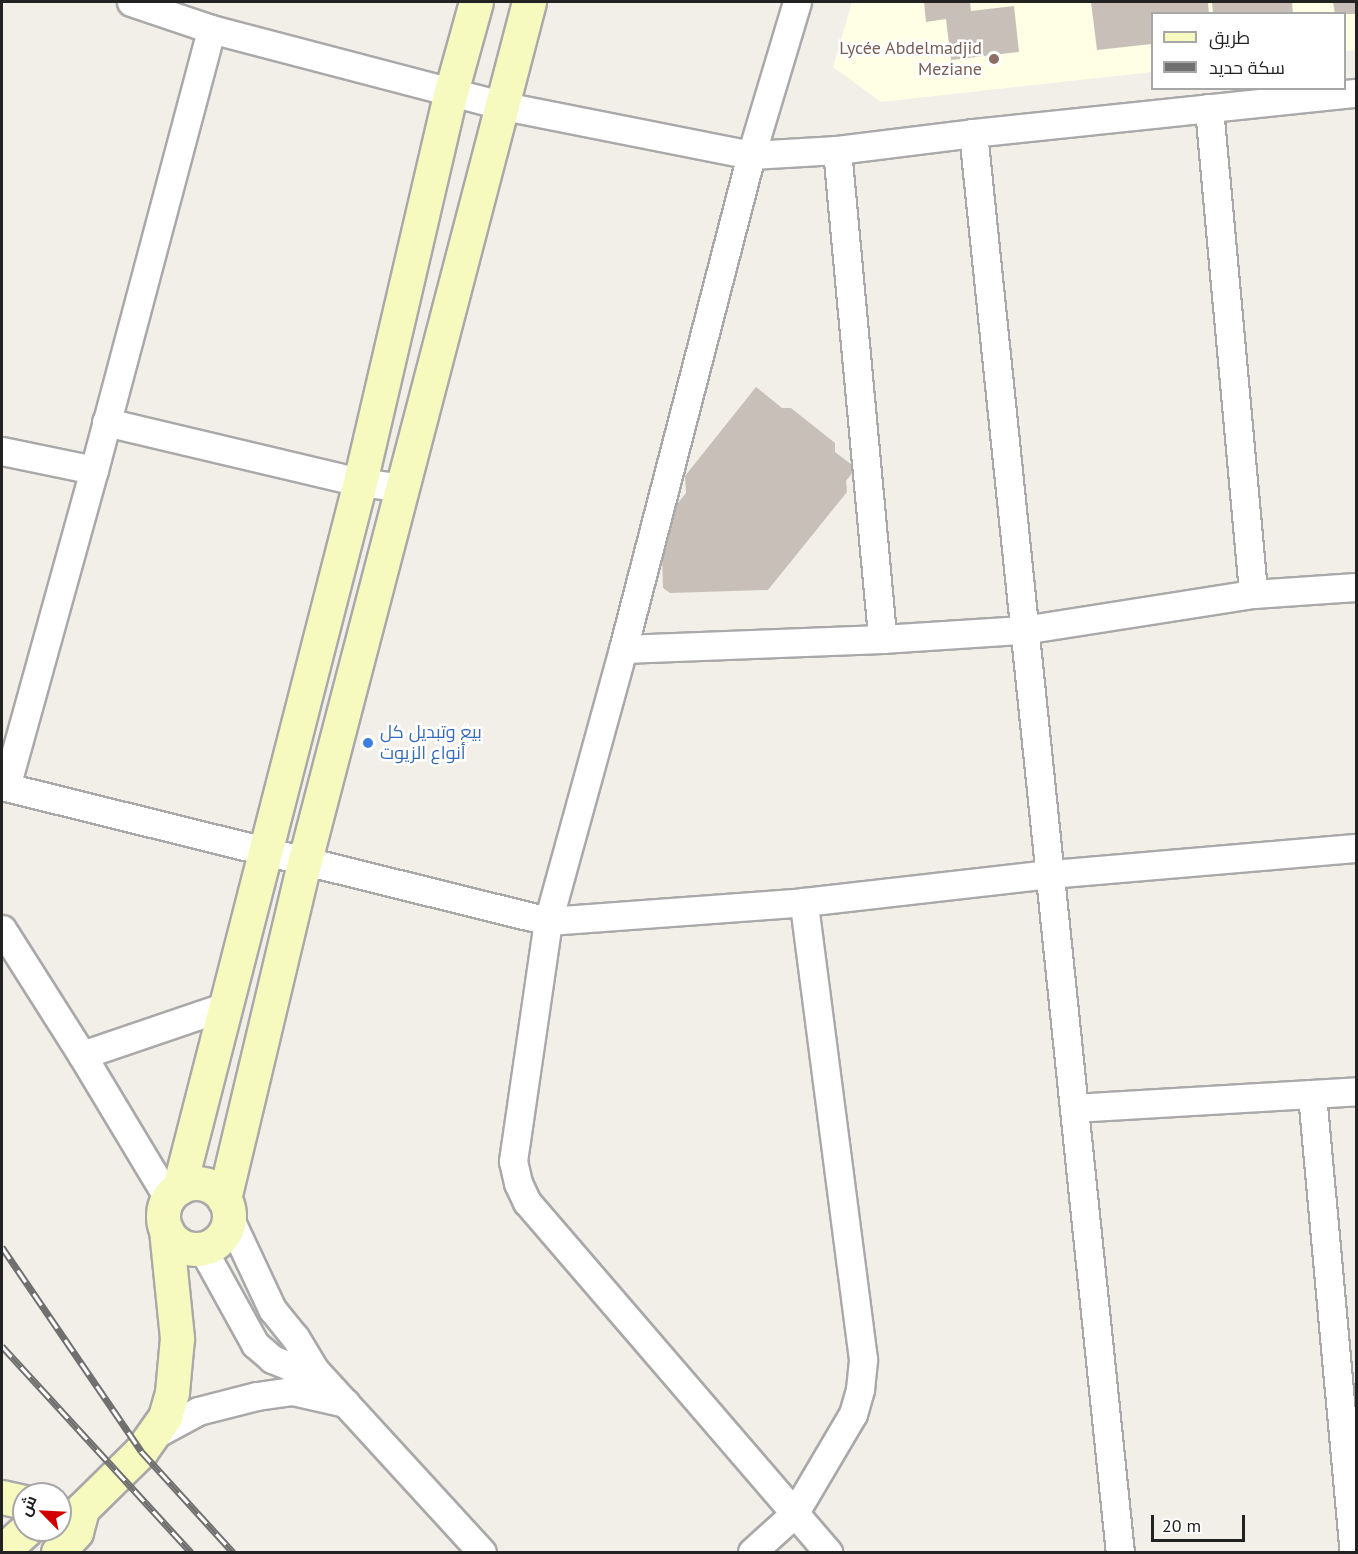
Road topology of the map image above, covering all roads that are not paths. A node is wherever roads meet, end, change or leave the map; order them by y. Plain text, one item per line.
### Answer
1 (131, 2) edge
2 (476, 2) edge
3 (530, 2) edge
4 (797, 2) edge
5 (211, 29) junction
6 (451, 92) junction
7 (1356, 93) edge
8 (504, 106) junction
9 (1209, 108) junction
10 (973, 133) junction
11 (837, 150) junction
12 (751, 155) junction
13 (106, 422) junction
14 (2, 451) edge
15 (94, 470) junction
16 (360, 482) junction
17 (403, 488) junction
18 (1356, 587) edge
19 (1252, 594) junction
20 (1023, 630) junction
21 (882, 639) junction
22 (623, 649) junction
23 (4, 787) edge
24 (1356, 848) edge
25 (267, 850) junction
26 (305, 860) junction
27 (1051, 874) junction
28 (804, 902) junction
29 (548, 921) junction
30 (2, 929) edge
31 (226, 1006) junction
32 (82, 1055) junction
33 (1356, 1091) edge
34 (1311, 1094) junction
35 (1074, 1108) junction
36 (171, 1205) junction
37 (227, 1208) junction
38 (200, 1249) junction
39 (177, 1338) junction
40 (315, 1370) junction
41 (346, 1403) junction
42 (154, 1436) junction
43 (72, 1507) edge
44 (794, 1514) junction
45 (72, 1522) edge
46 (85, 1552) edge
47 (482, 1552) edge
48 (752, 1552) edge
49 (828, 1552) edge
50 (1120, 1552) edge
51 (1354, 1552) edge

1 - 5 street
2 - 6 street
3 - 8 street
4 - 12 street
5 - 6 street
5 - 13 street
6 - 8 street
6 - 16 street
7 - 9 street
8 - 12 street
8 - 17 street
9 - 10 street
9 - 19 street
10 - 11 street
10 - 20 street
11 - 12 street
11 - 21 street
12 - 22 street
13 - 15 street
13 - 16 street
14 - 15 street
15 - 23 street
16 - 17 street
16 - 25 street
17 - 26 street
18 - 19 street
19 - 20 street
20 - 21 street
20 - 27 street
21 - 22 street
22 - 29 street
23 - 25 street
24 - 27 street
25 - 26 street
25 - 31 street
26 - 29 street
26 - 37 street
27 - 28 street
27 - 35 street
28 - 29 street
28 - 44 street
29 - 44 street
30 - 32 street
31 - 32 street
31 - 36 street
32 - 36 street
33 - 34 street
34 - 35 street
34 - 51 street
35 - 50 street
36 - 37 street
36 - 38 street
36 - 39 street
37 - 38 street
37 - 40 street
38 - 39 street
38 - 40 street
39 - 42 street
40 - 41 street
41 - 42 street
41 - 47 street
42 - 43 street
44 - 48 street
44 - 49 street
45 - 46 street

